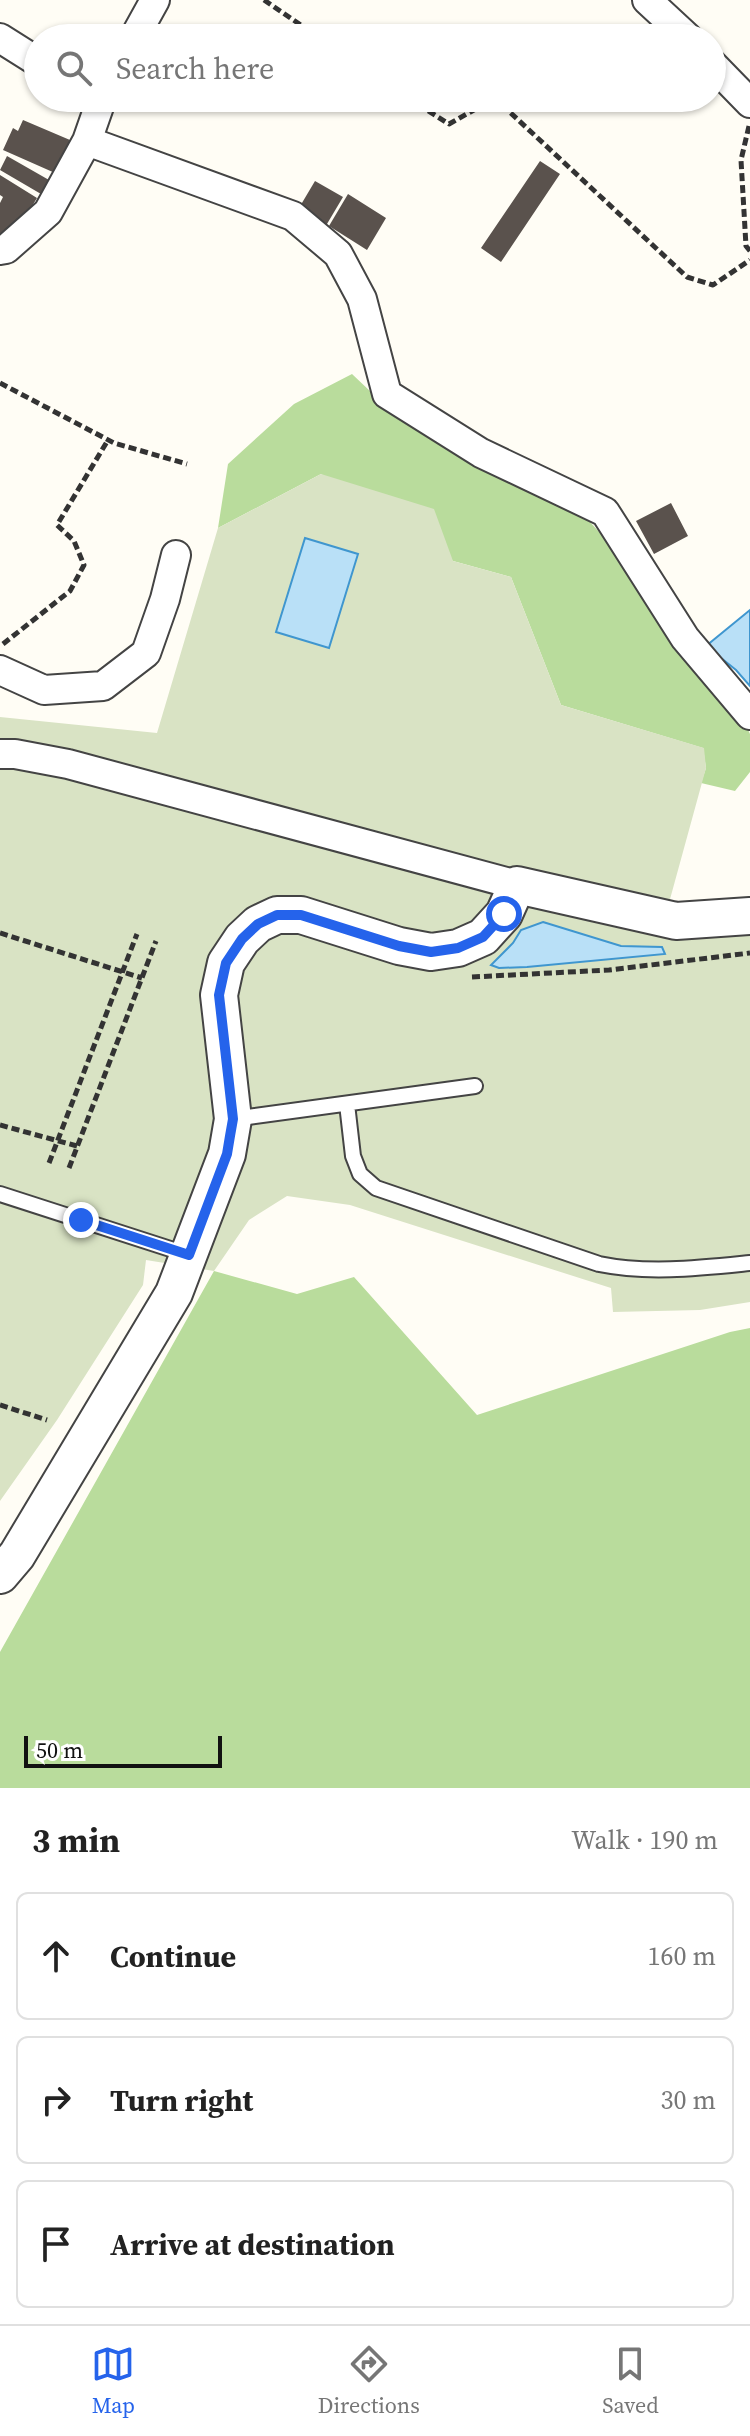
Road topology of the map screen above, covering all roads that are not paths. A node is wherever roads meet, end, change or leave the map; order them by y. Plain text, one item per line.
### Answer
1 (155, 0) edge
2 (647, 0) edge
3 (142, 24) edge
4 (673, 24) edge
5 (0, 38) edge
6 (24, 53) edge
7 (726, 78) edge
8 (750, 103) edge
9 (95, 112) edge
10 (87, 141) junction
11 (0, 250) edge
12 (176, 555) dead end
13 (0, 670) edge
14 (750, 715) edge
15 (0, 754) edge
16 (517, 885) junction
17 (750, 916) edge
18 (475, 1086) dead end
19 (347, 1104) junction
20 (233, 1119) junction
21 (0, 1194) edge
22 (189, 1255) junction
23 (750, 1263) edge
24 (0, 1575) edge

1 - 3 street
2 - 4 street
5 - 6 street
7 - 8 street
9 - 10 street
10 - 11 street
10 - 14 street
12 - 13 street
15 - 16 street
16 - 17 street
16 - 20 street
18 - 19 lane
19 - 20 lane
19 - 23 lane
20 - 22 street
21 - 22 lane
22 - 24 street

